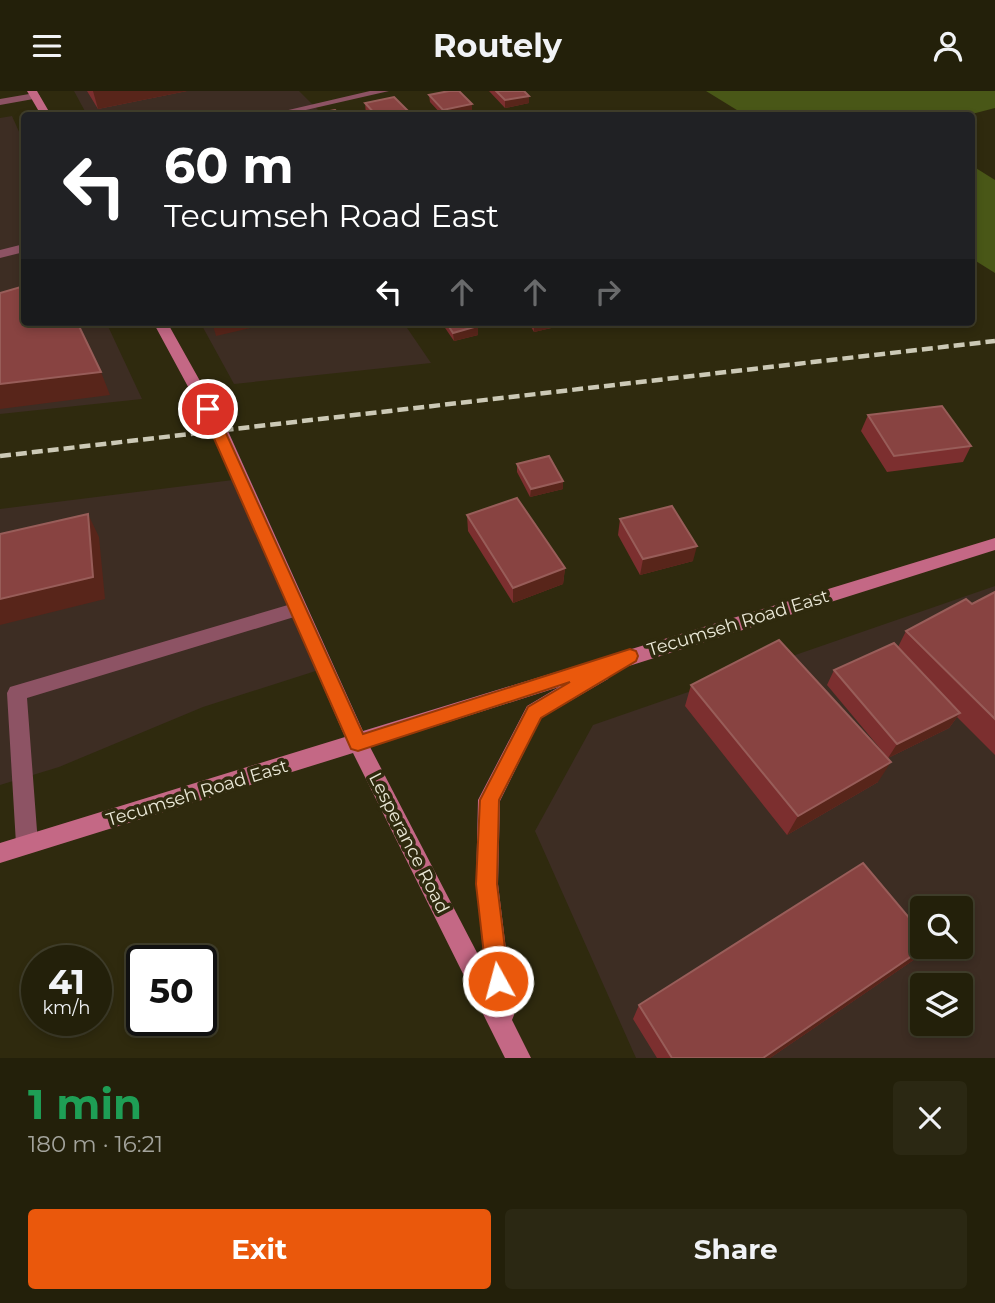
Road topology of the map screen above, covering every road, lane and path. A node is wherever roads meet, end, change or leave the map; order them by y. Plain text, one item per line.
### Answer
1 (384, 91) edge
2 (33, 93) edge
3 (0, 102) edge
4 (44, 112) edge
5 (286, 112) edge
6 (21, 250) edge
7 (0, 254) edge
8 (162, 326) edge
9 (995, 544) edge
10 (298, 609) junction
11 (630, 656) junction
12 (358, 743) junction
13 (27, 844) junction
14 (0, 853) edge
15 (503, 1029) junction
16 (518, 1058) edge

1 - 5 street
2 - 3 street
2 - 4 main road
6 - 7 street
8 - 10 main road, Lesperance Road
9 - 11 main road, Tecumseh Road East
10 - 12 main road, Lesperance Road
10 - 13 street
11 - 12 main road, Tecumseh Road East
11 - 15 main road
12 - 13 main road, Tecumseh Road East
12 - 15 main road, Lesperance Road
13 - 14 main road, Tecumseh Road East
15 - 16 main road, Lesperance Road

